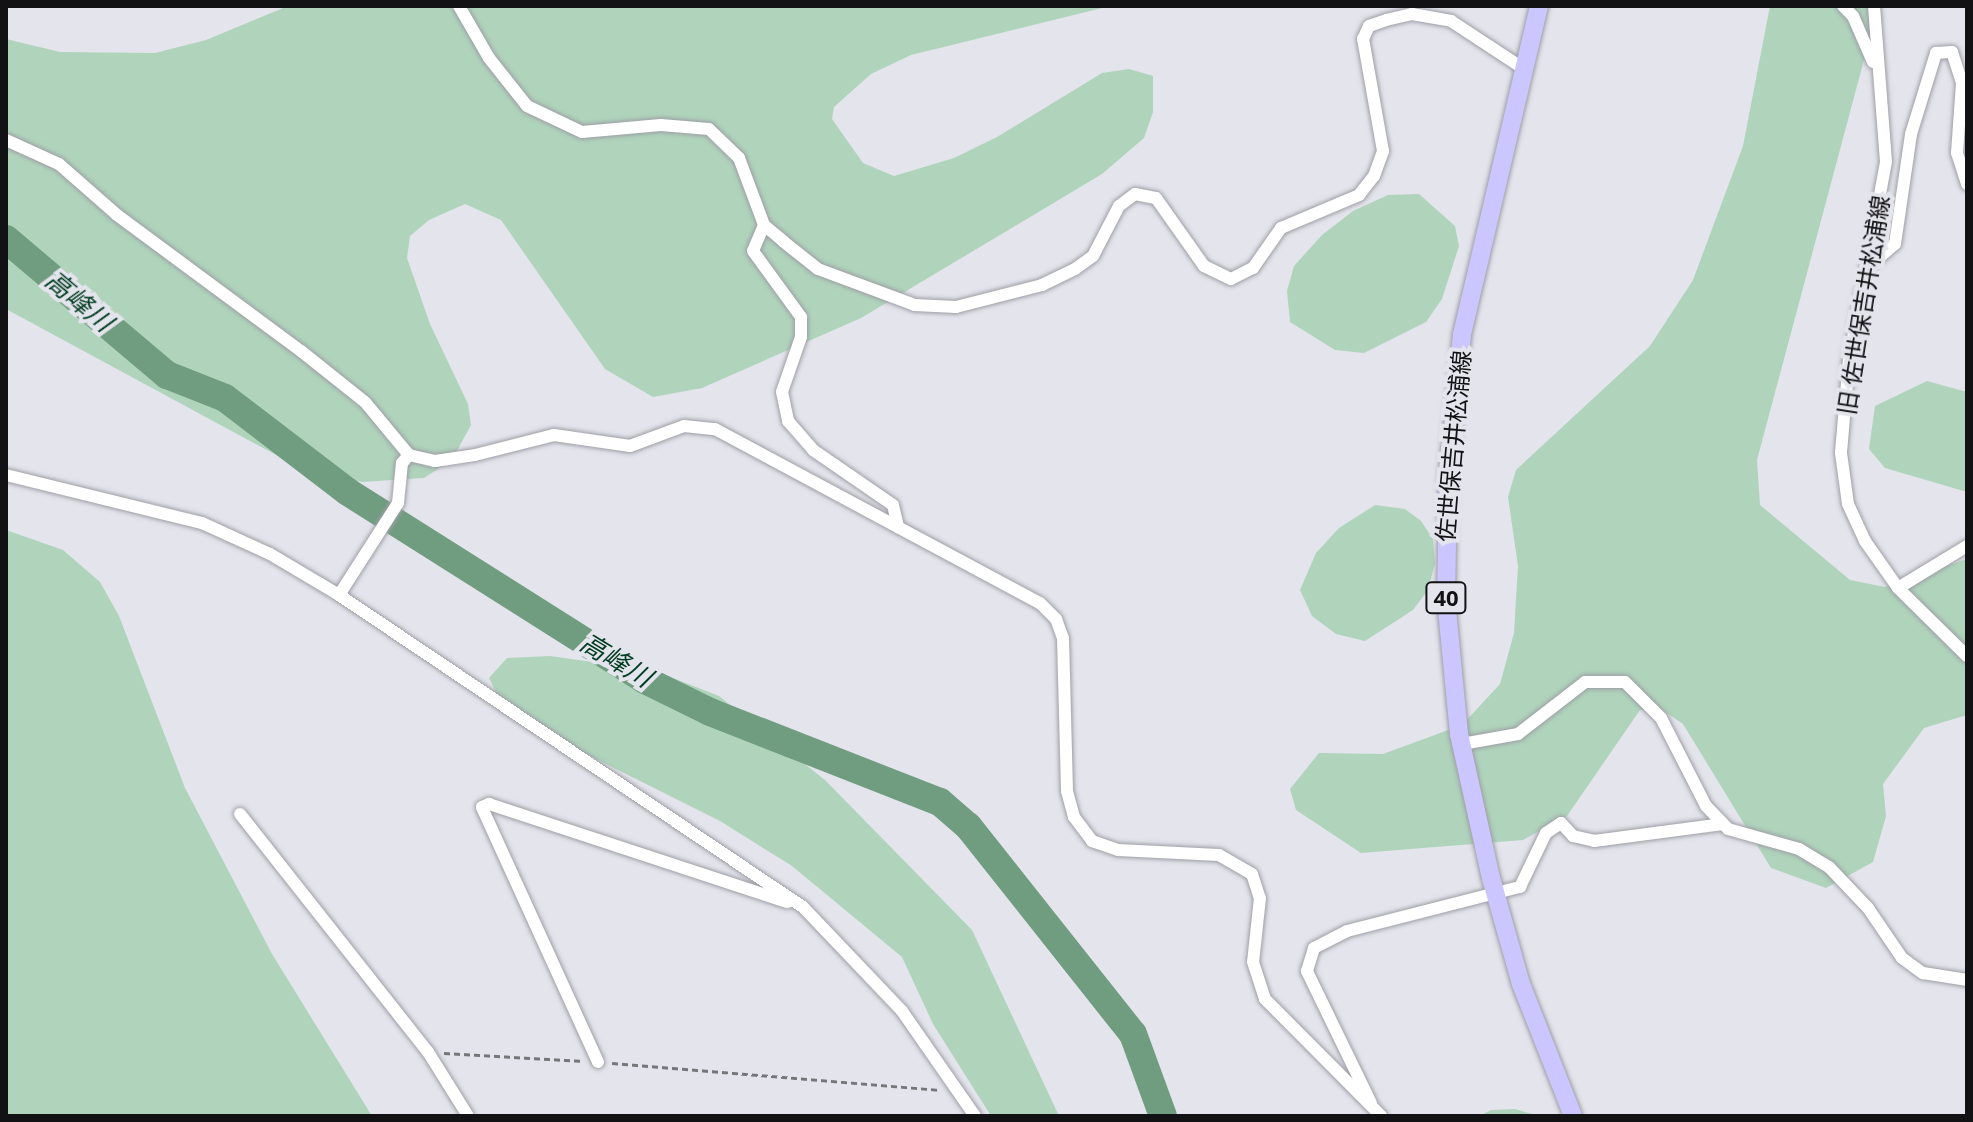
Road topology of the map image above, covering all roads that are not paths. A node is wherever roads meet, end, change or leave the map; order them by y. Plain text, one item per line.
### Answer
1 (459, 6) edge
2 (1539, 6) edge
3 (1843, 6) edge
4 (1874, 6) edge
5 (1524, 69) junction
6 (1877, 71) junction
7 (6, 140) edge
8 (1967, 184) edge
9 (764, 225) junction
10 (1866, 269) junction
11 (409, 455) junction
12 (6, 475) edge
13 (898, 527) junction
14 (1967, 546) edge
15 (1898, 588) junction
16 (339, 595) junction
17 (1967, 656) edge
18 (1462, 744) junction
19 (240, 814) dead end
20 (1723, 824) junction
21 (1496, 895) junction
22 (803, 907) junction
23 (1967, 980) edge
24 (598, 1062) road end
25 (1371, 1103) junction
26 (468, 1116) edge
27 (975, 1116) edge
28 (1381, 1116) edge
29 (1573, 1116) edge

1 - 9 street
2 - 5 main road, 佐世保吉井松浦線 / 40
3 - 6 street
4 - 6 street, 旧 佐世保吉井松浦線
5 - 9 street
5 - 18 main road, 佐世保吉井松浦線 / 40
6 - 10 street, 旧 佐世保吉井松浦線
7 - 11 street
8 - 10 street
9 - 13 street
10 - 15 street, 旧 佐世保吉井松浦線
11 - 13 street
11 - 16 street
12 - 16 street
13 - 25 street
14 - 15 street
15 - 17 street, 旧 佐世保吉井松浦線
16 - 22 street
18 - 20 street
18 - 21 main road, 佐世保吉井松浦線 / 40
19 - 26 street
20 - 21 street
20 - 23 street
21 - 25 street
21 - 29 main road, 佐世保吉井松浦線 / 40
22 - 24 street
22 - 27 street
25 - 28 street

